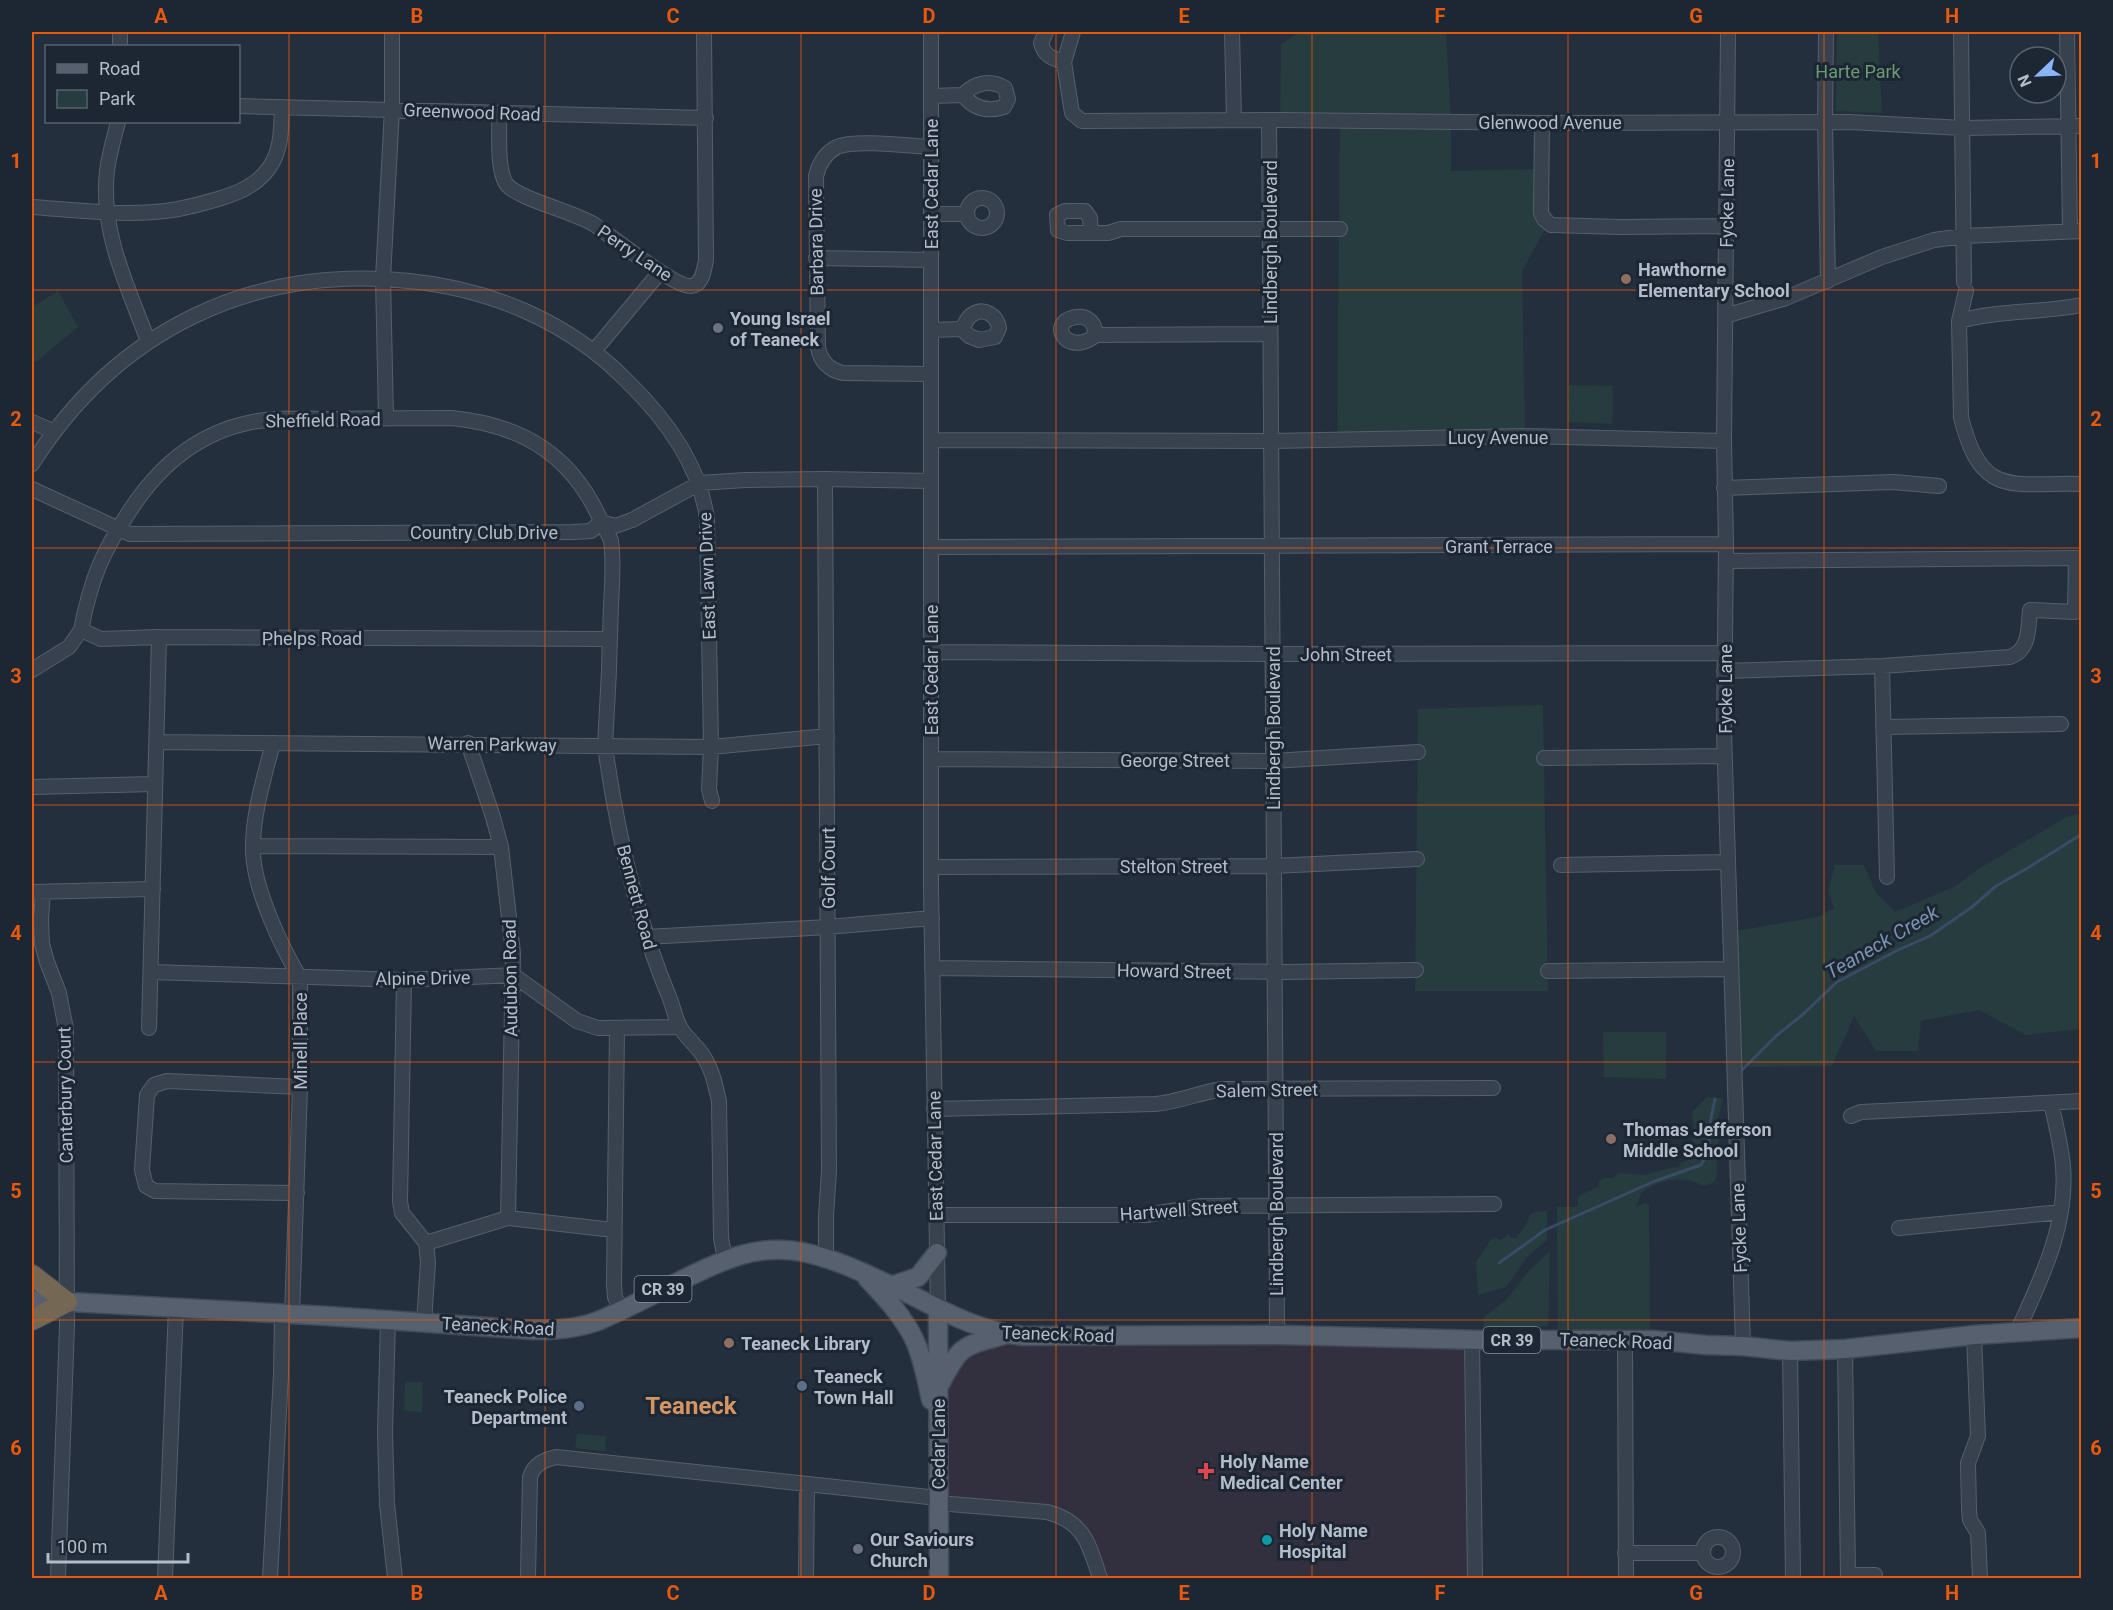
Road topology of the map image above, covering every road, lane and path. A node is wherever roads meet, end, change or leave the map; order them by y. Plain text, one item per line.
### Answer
1 (392, 32) edge
2 (704, 32) edge
3 (931, 32) edge
4 (1046, 32) edge
5 (1073, 32) edge
6 (1232, 32) edge
7 (1728, 32) edge
8 (1826, 32) edge
9 (1961, 32) edge
10 (2067, 32) edge
11 (1064, 62) junction
12 (963, 95) dead end
13 (931, 96) junction
14 (240, 105) edge
15 (282, 106) junction
16 (392, 109) junction
17 (499, 112) junction
18 (706, 118) junction
19 (1234, 120) junction
20 (1269, 120) junction
21 (1728, 122) junction
22 (1825, 122) junction
23 (118, 123) edge
24 (1542, 123) junction
25 (2075, 127) edge
26 (1963, 128) junction
27 (931, 147) junction
28 (32, 207) edge
29 (107, 211) junction
30 (931, 214) junction
31 (967, 214) dead end
32 (1726, 226) junction
33 (1270, 229) junction
34 (1340, 229) dead end
35 (2076, 231) edge
36 (1091, 233) dead end
37 (1964, 236) junction
38 (816, 258) junction
39 (931, 260) junction
40 (660, 272) junction
41 (383, 278) junction
42 (1828, 281) junction
43 (2082, 305) edge
44 (1725, 315) junction
45 (1959, 321) junction
46 (931, 330) junction
47 (962, 330) dead end
48 (1270, 334) junction
49 (1095, 335) dead end
50 (148, 341) junction
51 (594, 351) junction
52 (931, 374) junction
53 (386, 418) junction
54 (32, 422) edge
55 (53, 431) junction
56 (931, 440) junction
57 (1271, 441) junction
58 (1724, 441) junction
59 (32, 464) edge
60 (825, 478) junction
61 (931, 481) junction
62 (700, 483) junction
63 (2082, 484) edge
64 (1939, 486) dead end
65 (1724, 488) junction
66 (32, 489) edge
67 (601, 522) junction
68 (117, 530) junction
69 (1726, 544) junction
70 (931, 547) junction
71 (1271, 547) junction
72 (1726, 561) junction
73 (81, 630) junction
74 (159, 637) junction
75 (610, 639) junction
76 (931, 652) junction
77 (1724, 653) junction
78 (1272, 654) junction
79 (1882, 666) junction
80 (32, 670) edge
81 (1724, 671) junction
82 (2061, 724) dead end
83 (1883, 727) junction
84 (827, 736) junction
85 (157, 742) junction
86 (273, 742) junction
87 (468, 744) junction
88 (605, 746) junction
89 (711, 747) junction
90 (1418, 752) dead end
91 (1725, 756) junction
92 (1544, 758) dead end
93 (932, 759) junction
94 (1273, 761) junction
95 (155, 784) junction
96 (32, 787) edge
97 (712, 801) dead end
98 (253, 846) junction
99 (501, 847) junction
100 (1417, 860) dead end
101 (1728, 862) junction
102 (1561, 865) dead end
103 (1274, 866) junction
104 (931, 867) junction
105 (1887, 877) dead end
106 (153, 889) junction
107 (37, 892) edge
108 (932, 918) junction
109 (828, 927) junction
110 (646, 937) junction
111 (933, 968) junction
112 (1730, 969) junction
113 (1416, 970) dead end
114 (1548, 971) dead end
115 (151, 972) junction
116 (1274, 972) junction
117 (513, 975) junction
118 (300, 978) junction
119 (404, 980) junction
120 (680, 1027) junction
121 (149, 1028) dead end
122 (617, 1028) junction
123 (300, 1087) junction
124 (1493, 1088) dead end
125 (1276, 1090) junction
126 (2082, 1101) edge
127 (2051, 1103) junction
128 (934, 1109) junction
129 (1851, 1116) dead end
130 (297, 1193) junction
131 (1494, 1204) dead end
132 (1276, 1205) junction
133 (2061, 1212) junction
134 (936, 1215) junction
135 (508, 1218) junction
136 (1899, 1228) dead end
137 (614, 1230) junction
138 (426, 1244) junction
139 (937, 1253) junction
140 (826, 1258) junction
141 (725, 1259) junction
142 (862, 1273) junction
143 (32, 1275) edge
144 (891, 1286) junction
145 (32, 1300) edge
146 (67, 1302) junction
147 (176, 1308) junction
148 (938, 1309) junction
149 (621, 1311) junction
150 (287, 1314) junction
151 (32, 1320) edge
152 (388, 1320) junction
153 (424, 1323) junction
154 (2082, 1328) edge
155 (2017, 1332) junction
156 (1008, 1334) junction
157 (1281, 1335) junction
158 (1974, 1335) junction
159 (1472, 1340) junction
160 (1625, 1340) junction
161 (1743, 1346) junction
162 (1845, 1349) junction
163 (1790, 1351) junction
164 (938, 1388) junction
165 (938, 1428) junction
166 (807, 1484) junction
167 (938, 1501) junction
168 (1702, 1552) dead end
169 (1625, 1553) junction
170 (1875, 1575) dead end
171 (1848, 1577) edge
172 (58, 1578) edge
173 (165, 1578) edge
174 (270, 1578) edge
175 (395, 1578) edge
176 (528, 1578) edge
177 (806, 1578) edge
178 (939, 1578) edge
179 (1100, 1578) edge
180 (1475, 1578) edge
181 (1626, 1578) edge
182 (1793, 1578) edge
183 (1980, 1578) edge

1 - 16 street
2 - 18 street, Perry Lane
3 - 13 street, East Cedar Lane
4 - 11 street
5 - 11 street, Glenwood Avenue
6 - 19 street
7 - 21 street, Fycke Lane
8 - 22 street
9 - 26 street
10 - 25 street
11 - 19 street, Glenwood Avenue
12 - 13 street
13 - 27 street, East Cedar Lane
14 - 15 street, Greenwood Road
15 - 16 street, Greenwood Road
15 - 29 street
16 - 17 street, Greenwood Road
16 - 41 street
17 - 18 street, Greenwood Road
17 - 40 street, Perry Lane
18 - 40 street, Perry Lane
19 - 20 street, Glenwood Avenue
20 - 24 street, Glenwood Avenue
20 - 33 street, Lindbergh Boulevard
21 - 22 street, Glenwood Avenue
21 - 24 street, Glenwood Avenue
21 - 32 street, Fycke Lane
22 - 26 street, Glenwood Avenue
22 - 42 street
23 - 29 street
24 - 32 street
25 - 26 street, Glenwood Avenue
25 - 35 street
26 - 37 street
27 - 30 street, East Cedar Lane
27 - 38 street, Barbara Drive
28 - 29 street
29 - 50 street
30 - 31 street
30 - 39 street, East Cedar Lane
32 - 44 street, Fycke Lane
33 - 34 street
33 - 36 street
33 - 48 street, Lindbergh Boulevard
35 - 37 street
37 - 42 street
37 - 45 street
38 - 39 street
38 - 52 street, Barbara Drive
39 - 46 street, East Cedar Lane
40 - 51 street
41 - 50 street, East Lawn Drive
41 - 51 street, East Lawn Drive
41 - 53 street
42 - 44 street
43 - 45 street
44 - 58 street, Fycke Lane
45 - 63 street
46 - 47 street
46 - 52 street, East Cedar Lane
48 - 49 street
48 - 57 street, Lindbergh Boulevard
50 - 55 street, East Lawn Drive
51 - 62 street, East Lawn Drive
52 - 56 street, East Cedar Lane
53 - 67 street, Sheffield Road
53 - 68 street, Sheffield Road
54 - 55 street
55 - 59 street, East Lawn Drive
56 - 57 street, Lucy Avenue
56 - 61 street, East Cedar Lane
57 - 58 street, Lucy Avenue
57 - 71 street, Lindbergh Boulevard
58 - 65 street, Fycke Lane
60 - 61 street, Country Club Drive
60 - 62 street, Country Club Drive
60 - 84 street, Golf Court
61 - 70 street, East Cedar Lane
62 - 67 street, Country Club Drive
62 - 89 street, East Lawn Drive
64 - 65 street
65 - 69 street, Fycke Lane
66 - 68 street, Country Club Drive
67 - 68 street, Country Club Drive
67 - 75 street, Bennett Road
68 - 73 street, Sheffield Road
69 - 71 street, Grant Terrace
69 - 72 street, Fycke Lane
70 - 71 street, Grant Terrace
70 - 76 street, East Cedar Lane
71 - 78 street, Lindbergh Boulevard
72 - 77 street, Fycke Lane
72 - 79 street
73 - 74 street, Phelps Road
73 - 80 street
74 - 75 street, Phelps Road
74 - 85 street
75 - 88 street, Bennett Road
76 - 78 street, John Street
76 - 93 street, East Cedar Lane
77 - 78 street, John Street
77 - 81 street, Fycke Lane
78 - 94 street, Lindbergh Boulevard
79 - 81 street
79 - 83 street
81 - 91 street, Fycke Lane
82 - 83 street
83 - 105 street
84 - 89 street, Warren Parkway
84 - 109 street, Golf Court
85 - 86 street, Warren Parkway
85 - 95 street
86 - 87 street, Warren Parkway
86 - 98 street, Minell Place
87 - 88 street, Warren Parkway
87 - 99 street, Audubon Road
88 - 89 street, Warren Parkway
88 - 110 street, Bennett Road
89 - 97 street, East Lawn Drive
90 - 94 street, George Street
91 - 92 street
91 - 101 street, Fycke Lane
93 - 94 street, George Street
93 - 104 street, East Cedar Lane
94 - 103 street, Lindbergh Boulevard
95 - 96 street
95 - 106 street
98 - 99 street
98 - 118 street, Minell Place
99 - 117 street, Audubon Road
100 - 103 street, Stelton Street
101 - 102 street
101 - 112 street, Fycke Lane
103 - 104 street, Stelton Street
103 - 116 street, Lindbergh Boulevard
104 - 108 street, East Cedar Lane
106 - 107 street
106 - 115 street
107 - 146 street, Canterbury Court
108 - 109 street
108 - 111 street, East Cedar Lane
109 - 110 street
109 - 140 street, Golf Court
110 - 120 street, Bennett Road
111 - 116 street, Howard Street
111 - 128 street, East Cedar Lane
112 - 114 street
112 - 161 street, Fycke Lane
113 - 116 street, Howard Street
115 - 118 street, Alpine Drive
115 - 121 street
116 - 125 street, Lindbergh Boulevard
117 - 119 street, Alpine Drive
117 - 122 street
117 - 135 street, Audubon Road
118 - 119 street, Alpine Drive
118 - 123 street, Minell Place
119 - 138 street
120 - 122 street
120 - 141 street, Bennett Road
122 - 137 street
123 - 130 street, Minell Place
123 - 130 street
124 - 125 street, Salem Street
125 - 128 street, Salem Street
125 - 132 street, Lindbergh Boulevard
126 - 127 street
127 - 129 street
127 - 133 street
128 - 134 street, East Cedar Lane
130 - 150 street, Minell Place
131 - 132 street, Hartwell Street
132 - 134 street, Hartwell Street
132 - 157 street, Lindbergh Boulevard
133 - 136 street
133 - 155 street
134 - 139 street, East Cedar Lane
135 - 137 street
135 - 138 street
137 - 149 street
138 - 153 street
139 - 144 main road
139 - 148 street, East Cedar Lane
140 - 141 main road, Teaneck Road / CR 39
140 - 142 main road, Teaneck Road / CR 39
141 - 149 main road, Teaneck Road / CR 39
142 - 144 main road, Teaneck Road / CR 39
142 - 165 main road
143 - 146 highway
144 - 148 main road, Teaneck Road / CR 39
145 - 146 main road, Teaneck Road / CR 39
146 - 147 main road, Teaneck Road / CR 39
146 - 151 highway
146 - 172 street, Canterbury Court
147 - 150 main road, Teaneck Road / CR 39
147 - 173 street
148 - 156 main road, Teaneck Road / CR 39
148 - 164 main road, Cedar Lane
149 - 153 main road, Teaneck Road / CR 39
150 - 152 main road, Teaneck Road / CR 39
150 - 174 street, Minell Place
152 - 153 main road, Teaneck Road / CR 39
152 - 175 street
154 - 155 main road, Teaneck Road / CR 39
155 - 158 main road, Teaneck Road / CR 39
156 - 157 main road, Teaneck Road / CR 39
156 - 164 main road
157 - 159 main road, Teaneck Road / CR 39
158 - 162 main road, Teaneck Road / CR 39
158 - 183 street
159 - 160 main road, Teaneck Road / CR 39
159 - 180 street
160 - 161 main road, Teaneck Road / CR 39
160 - 169 street
161 - 163 main road, Teaneck Road / CR 39
162 - 163 main road, Teaneck Road / CR 39
162 - 171 street
163 - 182 street
164 - 165 main road, Cedar Lane
165 - 167 main road, Cedar Lane
166 - 167 street
166 - 176 street
166 - 177 street
167 - 178 main road, Cedar Lane
167 - 179 street
168 - 169 street
169 - 181 street
170 - 171 street

